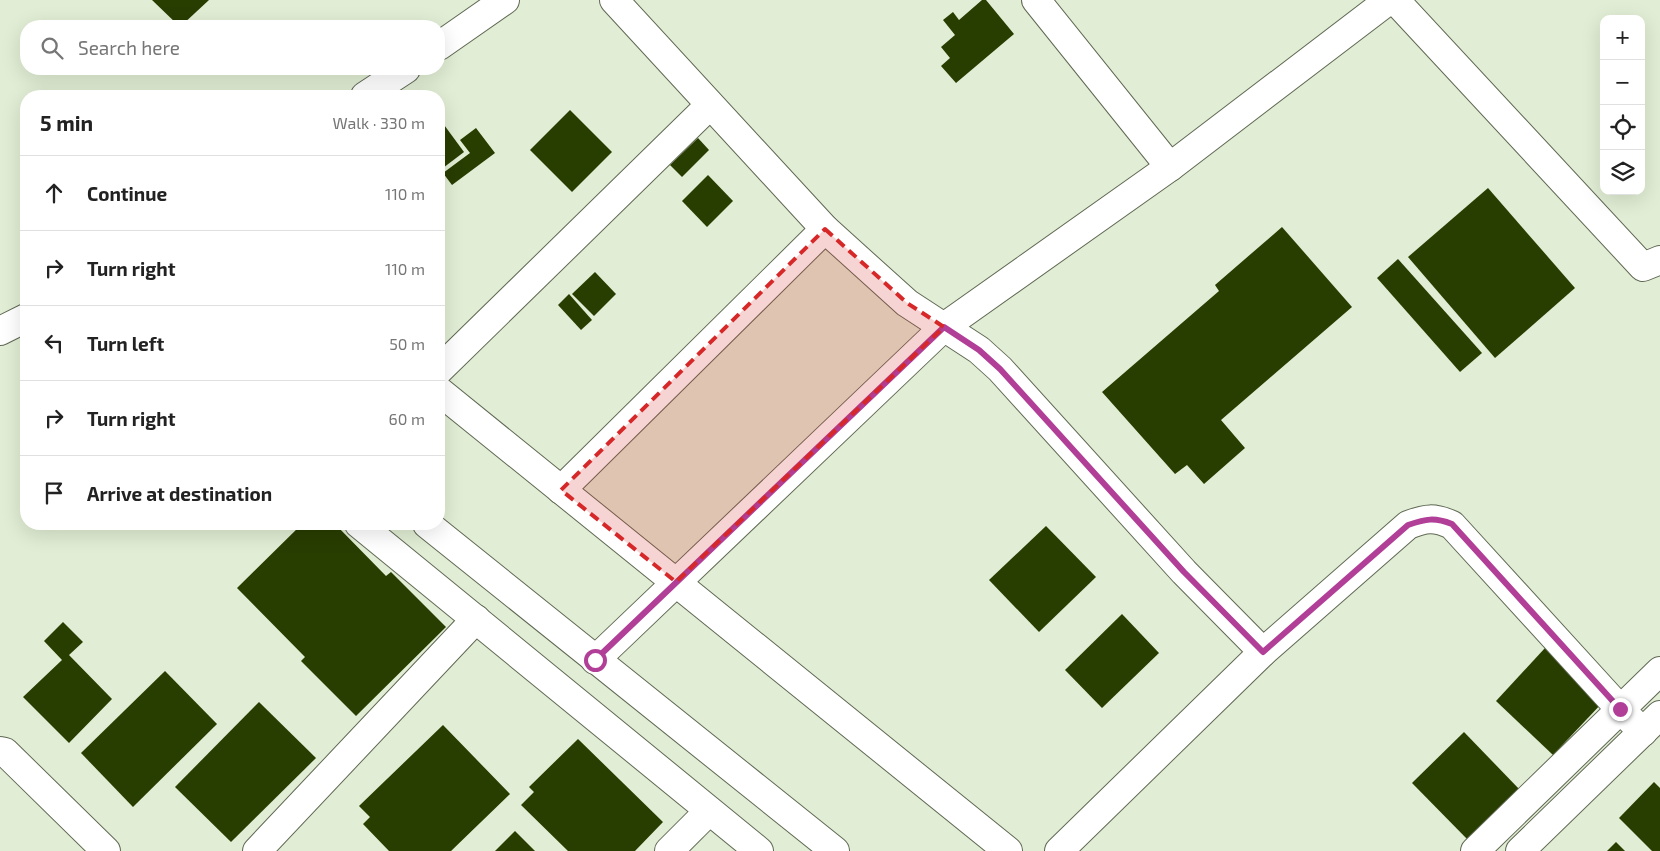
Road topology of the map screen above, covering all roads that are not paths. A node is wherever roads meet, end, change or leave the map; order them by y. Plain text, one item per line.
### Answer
1 (504, 0) edge
2 (614, 0) edge
3 (1036, 0) edge
4 (1389, 0) edge
5 (1395, 0) edge
6 (445, 42) edge
7 (397, 75) edge
8 (374, 90) edge
9 (710, 105) junction
10 (1170, 167) junction
11 (825, 229) junction
12 (1660, 260) edge
13 (20, 321) edge
14 (944, 327) junction
15 (0, 331) edge
16 (445, 364) edge
17 (445, 396) edge
18 (561, 490) junction
19 (366, 530) edge
20 (434, 530) edge
21 (676, 582) junction
22 (476, 619) junction
23 (1263, 652) junction
24 (595, 660) junction
25 (1660, 671) edge
26 (1620, 709) junction
27 (1651, 723) edge
28 (0, 750) edge
29 (709, 812) junction
30 (106, 851) edge
31 (258, 851) edge
32 (669, 851) edge
33 (759, 851) edge
34 (835, 851) edge
35 (1008, 851) edge
36 (1059, 851) edge
37 (1475, 851) edge
38 (1520, 851) edge

1 - 6 street
2 - 9 street
3 - 10 street
4 - 10 street
5 - 12 street
7 - 8 street
9 - 11 street
9 - 16 street
10 - 14 street
11 - 14 street
11 - 18 street
13 - 15 street
14 - 21 street
14 - 23 street
17 - 18 street
18 - 21 street
19 - 22 street
20 - 24 street
21 - 24 street
21 - 35 street
22 - 29 street
22 - 31 street
23 - 26 street
23 - 36 street
24 - 34 street
25 - 26 street
26 - 27 street
26 - 37 street
27 - 38 street
28 - 30 street
29 - 32 street
29 - 33 street

